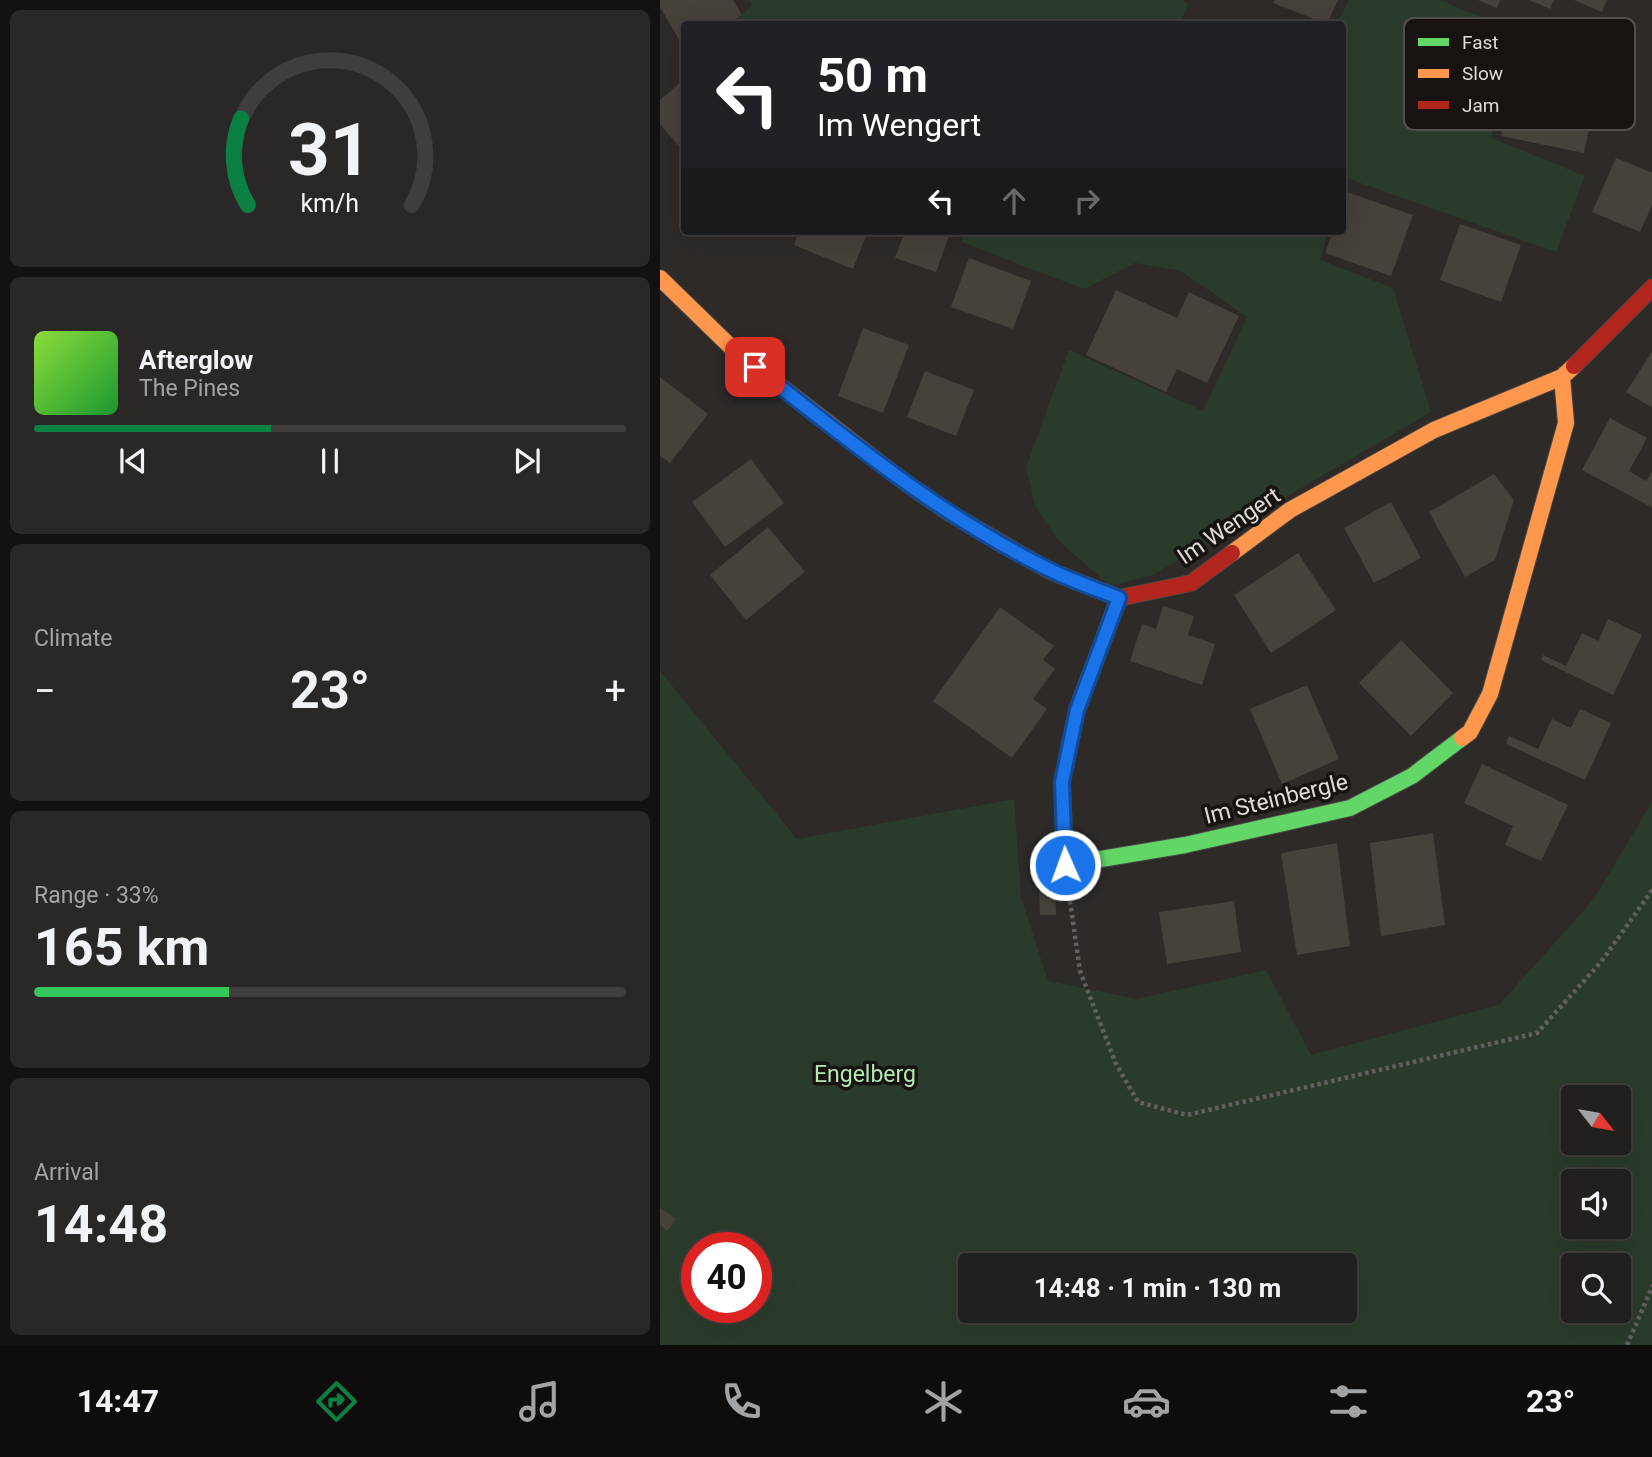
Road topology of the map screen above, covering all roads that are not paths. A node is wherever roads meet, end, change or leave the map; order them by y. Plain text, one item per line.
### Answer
1 (660, 278) edge
2 (1652, 286) edge
3 (1562, 377) junction
4 (1119, 598) junction

1 - 4 street
2 - 3 street, Im Wengert
3 - 4 street, Im Wengert
3 - 4 street, Im Steinbergle

